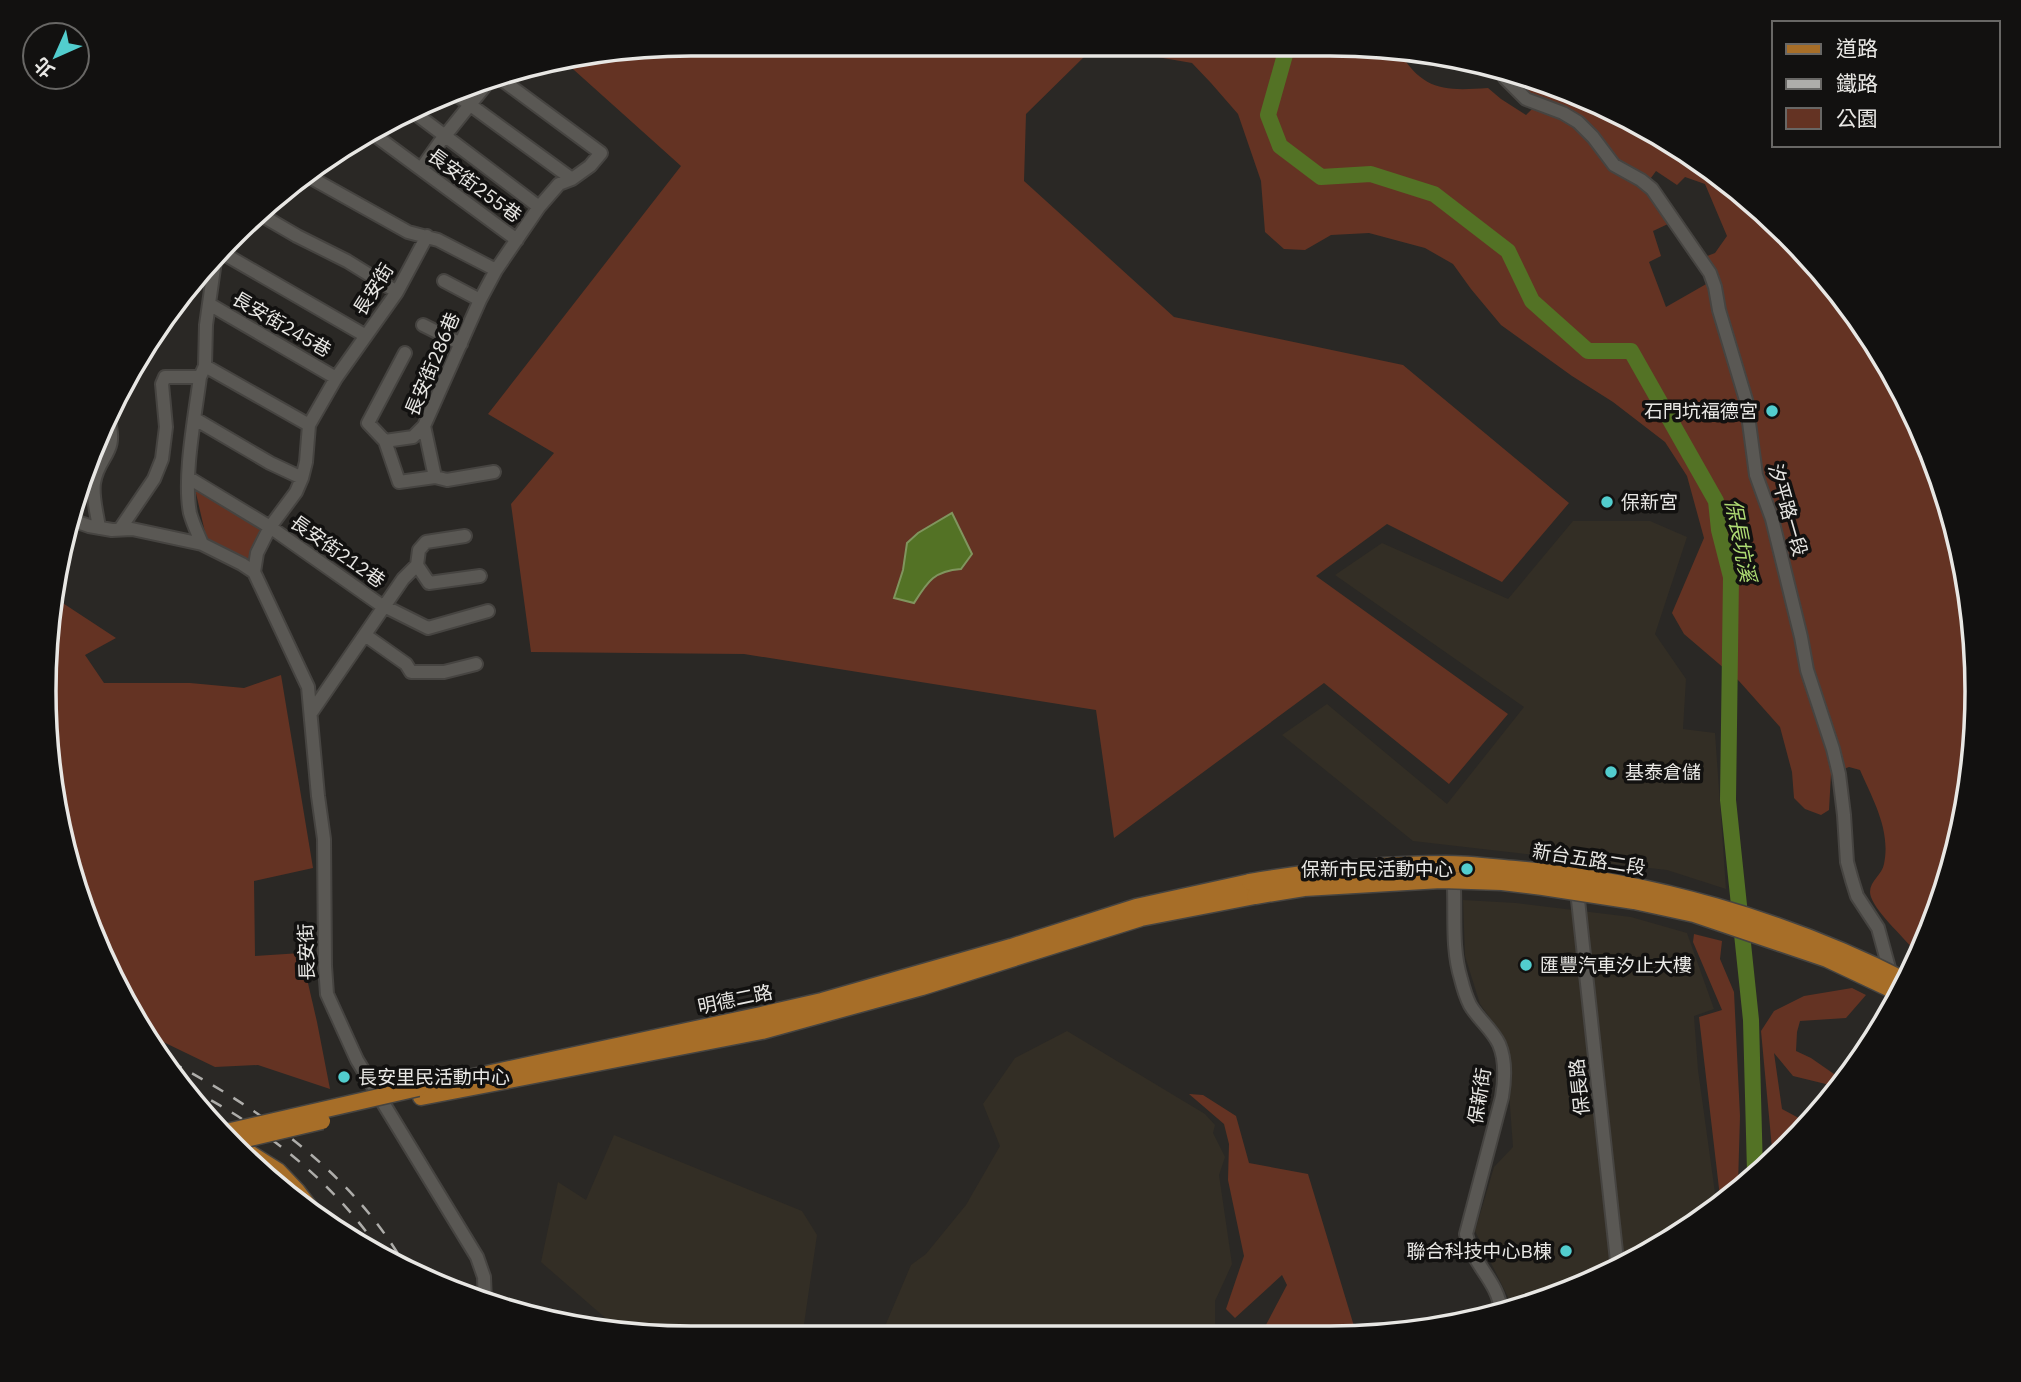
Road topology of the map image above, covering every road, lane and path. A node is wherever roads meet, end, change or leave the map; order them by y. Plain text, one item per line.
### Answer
1 (1509, 82) edge
2 (507, 84) edge
3 (481, 92) edge
4 (462, 99) edge
5 (471, 106) junction
6 (420, 117) edge
7 (445, 136) junction
8 (379, 138) edge
9 (421, 169) junction
10 (572, 179) junction
11 (314, 180) edge
12 (539, 207) junction
13 (267, 219) edge
14 (427, 236) junction
15 (517, 240) junction
16 (227, 258) edge
17 (496, 270) junction
18 (215, 271) edge
19 (444, 281) dead end
20 (397, 292) junction
21 (480, 300) junction
22 (209, 304) junction
23 (423, 325) dead end
24 (366, 336) junction
25 (461, 344) junction
26 (405, 353) dead end
27 (203, 372) junction
28 (336, 378) junction
29 (195, 419) junction
30 (309, 425) junction
31 (424, 426) junction
32 (111, 431) edge
33 (385, 441) junction
34 (494, 472) dead end
35 (435, 477) junction
36 (189, 478) junction
37 (302, 478) junction
38 (80, 522) edge
39 (99, 527) junction
40 (270, 527) junction
41 (120, 529) junction
42 (465, 537) dead end
43 (202, 544) junction
44 (417, 565) junction
45 (254, 572) junction
46 (480, 576) dead end
47 (385, 606) junction
48 (488, 611) dead end
49 (365, 635) junction
50 (476, 664) dead end
51 (311, 713) junction
52 (1454, 888) dead end
53 (1253, 889) junction
54 (1578, 900) dead end
55 (1897, 977) edge
56 (1893, 985) edge
57 (1891, 989) edge
58 (419, 1093) junction
59 (233, 1131) edge
60 (240, 1138) edge
61 (270, 1166) edge
62 (288, 1181) edge
63 (1617, 1258) edge
64 (485, 1291) edge
65 (1499, 1302) edge

1 - 56 street, 汐平路一段
2 - 10 street
3 - 5 street
4 - 5 street
5 - 7 street
5 - 10 street
6 - 7 street
7 - 9 street
7 - 12 street
8 - 9 street, 長安街255巷
9 - 15 street, 長安街255巷
10 - 12 street
11 - 14 street
12 - 15 street
13 - 20 street
14 - 17 street
14 - 20 street, 長安街
15 - 17 street
16 - 24 street
17 - 21 street, 長安街286巷
18 - 22 street
19 - 21 street
20 - 24 street, 長安街
21 - 25 street, 長安街286巷
22 - 27 street
22 - 28 street, 長安街245巷
23 - 25 street
24 - 28 street, 長安街
25 - 31 street, 長安街286巷
26 - 33 street
27 - 29 street
27 - 30 street
27 - 41 street
28 - 30 street, 長安街
29 - 36 street
29 - 37 street
30 - 37 street, 長安街
31 - 33 street
31 - 35 street, 長安街286巷
32 - 39 street
33 - 35 street
34 - 35 street
36 - 40 street, 長安街212巷
36 - 43 street
37 - 40 street, 長安街
38 - 39 street
39 - 41 street
40 - 45 street, 長安街
40 - 47 street, 長安街212巷
41 - 43 street
42 - 44 street
43 - 45 street
44 - 46 street
44 - 47 street
45 - 51 street, 長安街
47 - 48 street, 長安街212巷
47 - 49 street
49 - 50 street
49 - 51 street
51 - 64 street, 長安街
52 - 65 street, 保新街
53 - 55 main road, 新台五路二段, bridge
53 - 57 main road, 新台五路二段, bridge
53 - 58 main road, 明德二路
54 - 63 street, 保長路
58 - 59 main road, 明德二路, bridge
58 - 60 main road, 明德二路, bridge
61 - 62 main road

